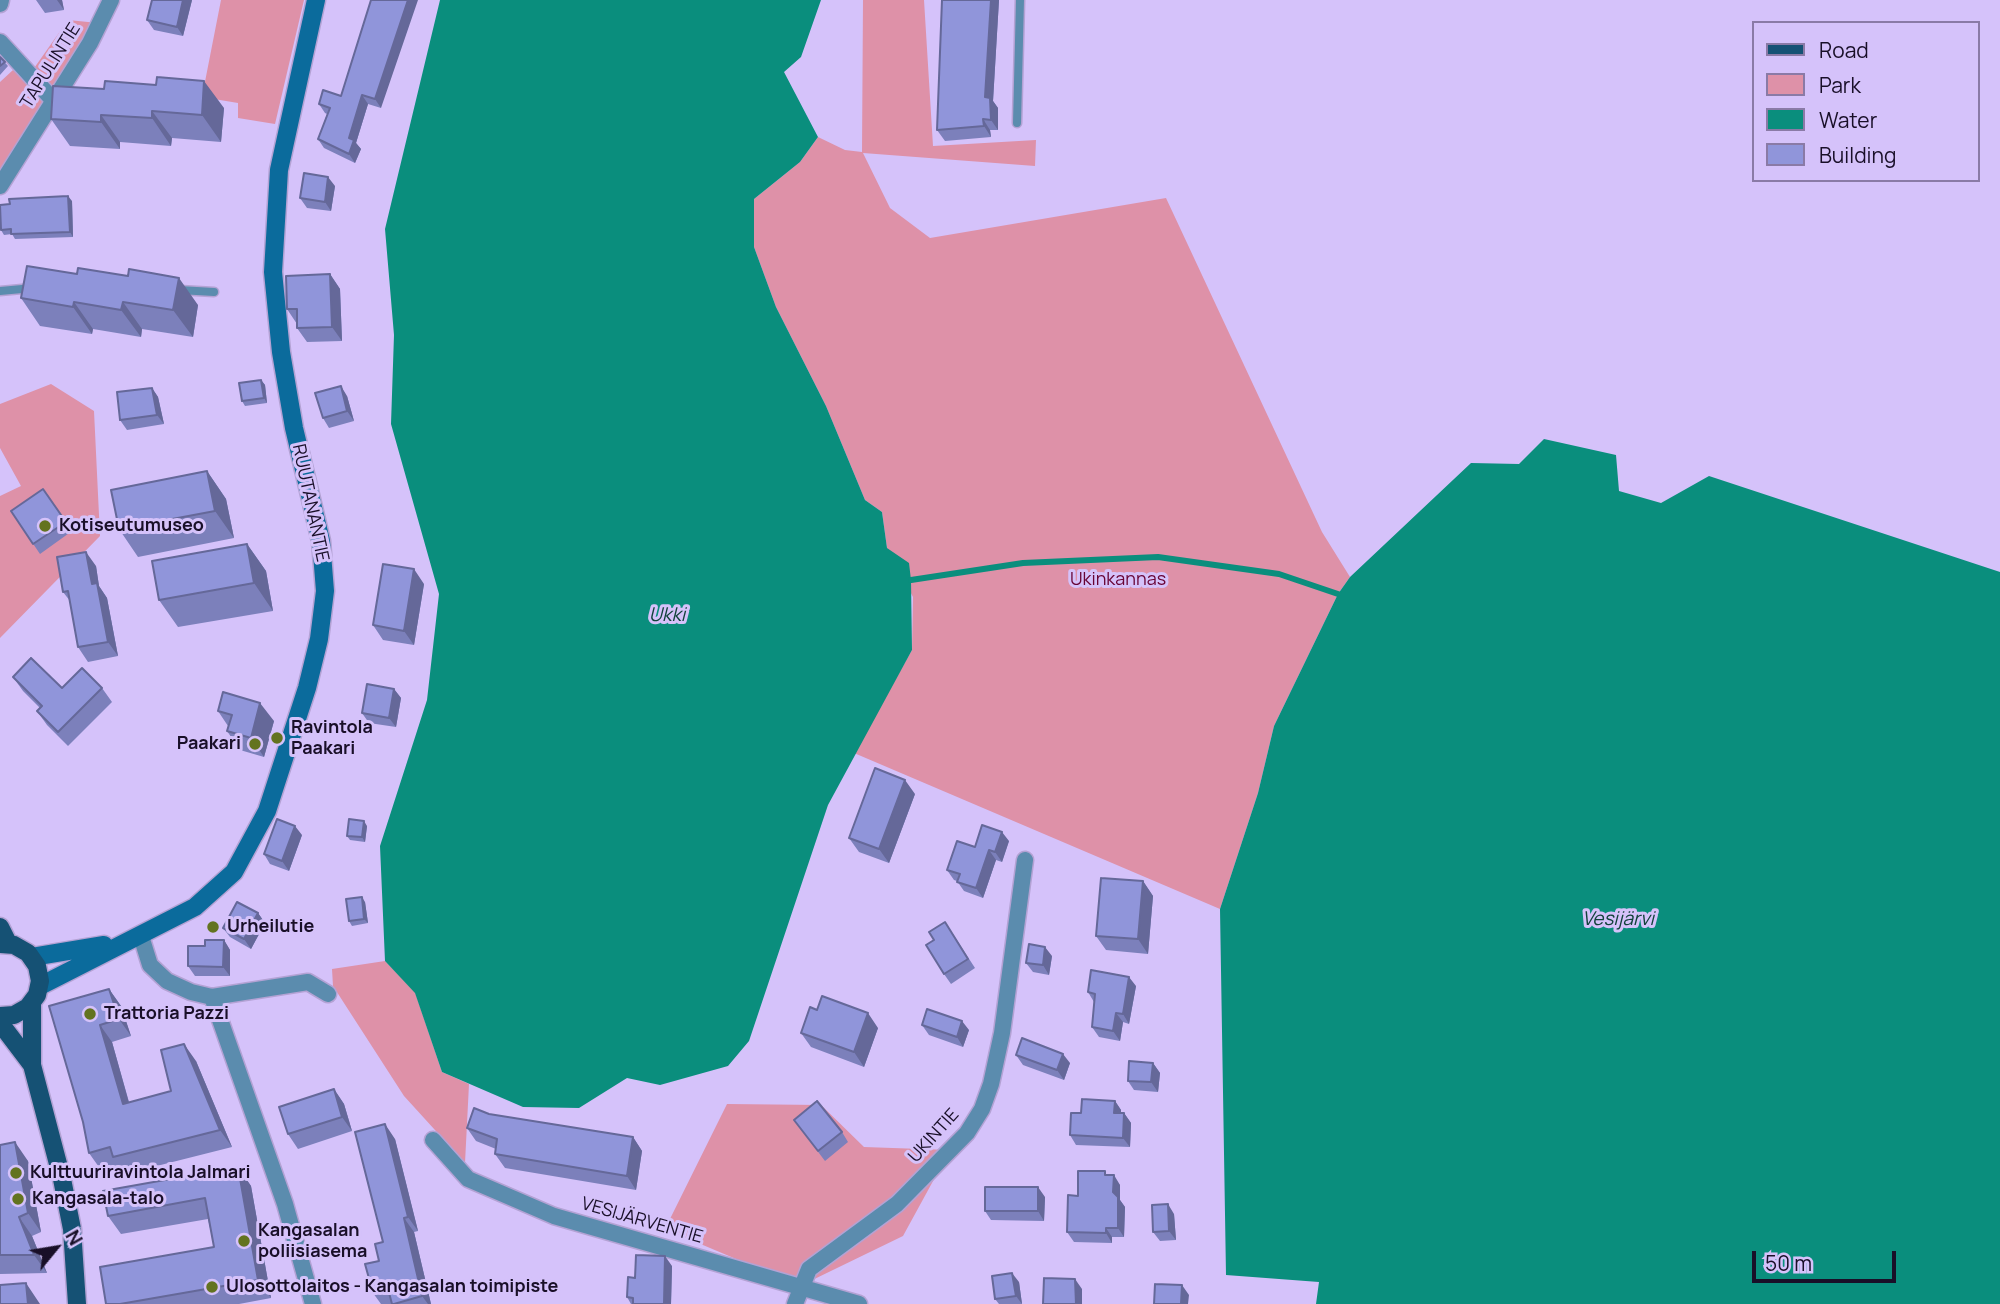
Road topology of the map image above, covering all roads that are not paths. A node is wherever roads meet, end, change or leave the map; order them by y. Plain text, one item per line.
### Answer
1 (111, 0) edge
2 (316, 0) edge
3 (1020, 0) edge
4 (0, 42) edge
5 (53, 100) junction
6 (1017, 123) dead end
7 (0, 186) edge
8 (39, 287) edge
9 (173, 290) edge
10 (0, 291) edge
11 (214, 292) dead end
12 (1025, 860) dead end
13 (0, 927) edge
14 (136, 938) junction
15 (4, 944) edge
16 (32, 957) junction
17 (40, 986) junction
18 (328, 994) dead end
19 (212, 997) junction
20 (32, 1003) junction
21 (0, 1016) edge
22 (0, 1023) edge
23 (32, 1065) junction
24 (433, 1140) dead end
25 (800, 1286) junction
26 (77, 1304) edge
27 (313, 1304) edge
28 (795, 1304) edge
29 (859, 1304) edge

1 - 5 street, TAPULINTIE
2 - 14 main road, RUUTANANTIE
3 - 6 lane
4 - 5 street
5 - 7 street, TAPULINTIE
8 - 10 lane
9 - 11 lane
12 - 25 street, UKINTIE
13 - 15 main road
14 - 16 main road
14 - 17 main road, RUUTANANTIE
14 - 19 street
15 - 16 main road
16 - 17 main road
17 - 20 main road
18 - 19 street
19 - 27 street
20 - 21 main road
20 - 23 main road
22 - 23 main road
23 - 26 main road
24 - 25 street, VESIJÄRVENTIE
25 - 28 street, UKINTIE
25 - 29 street, VESIJÄRVENTIE

